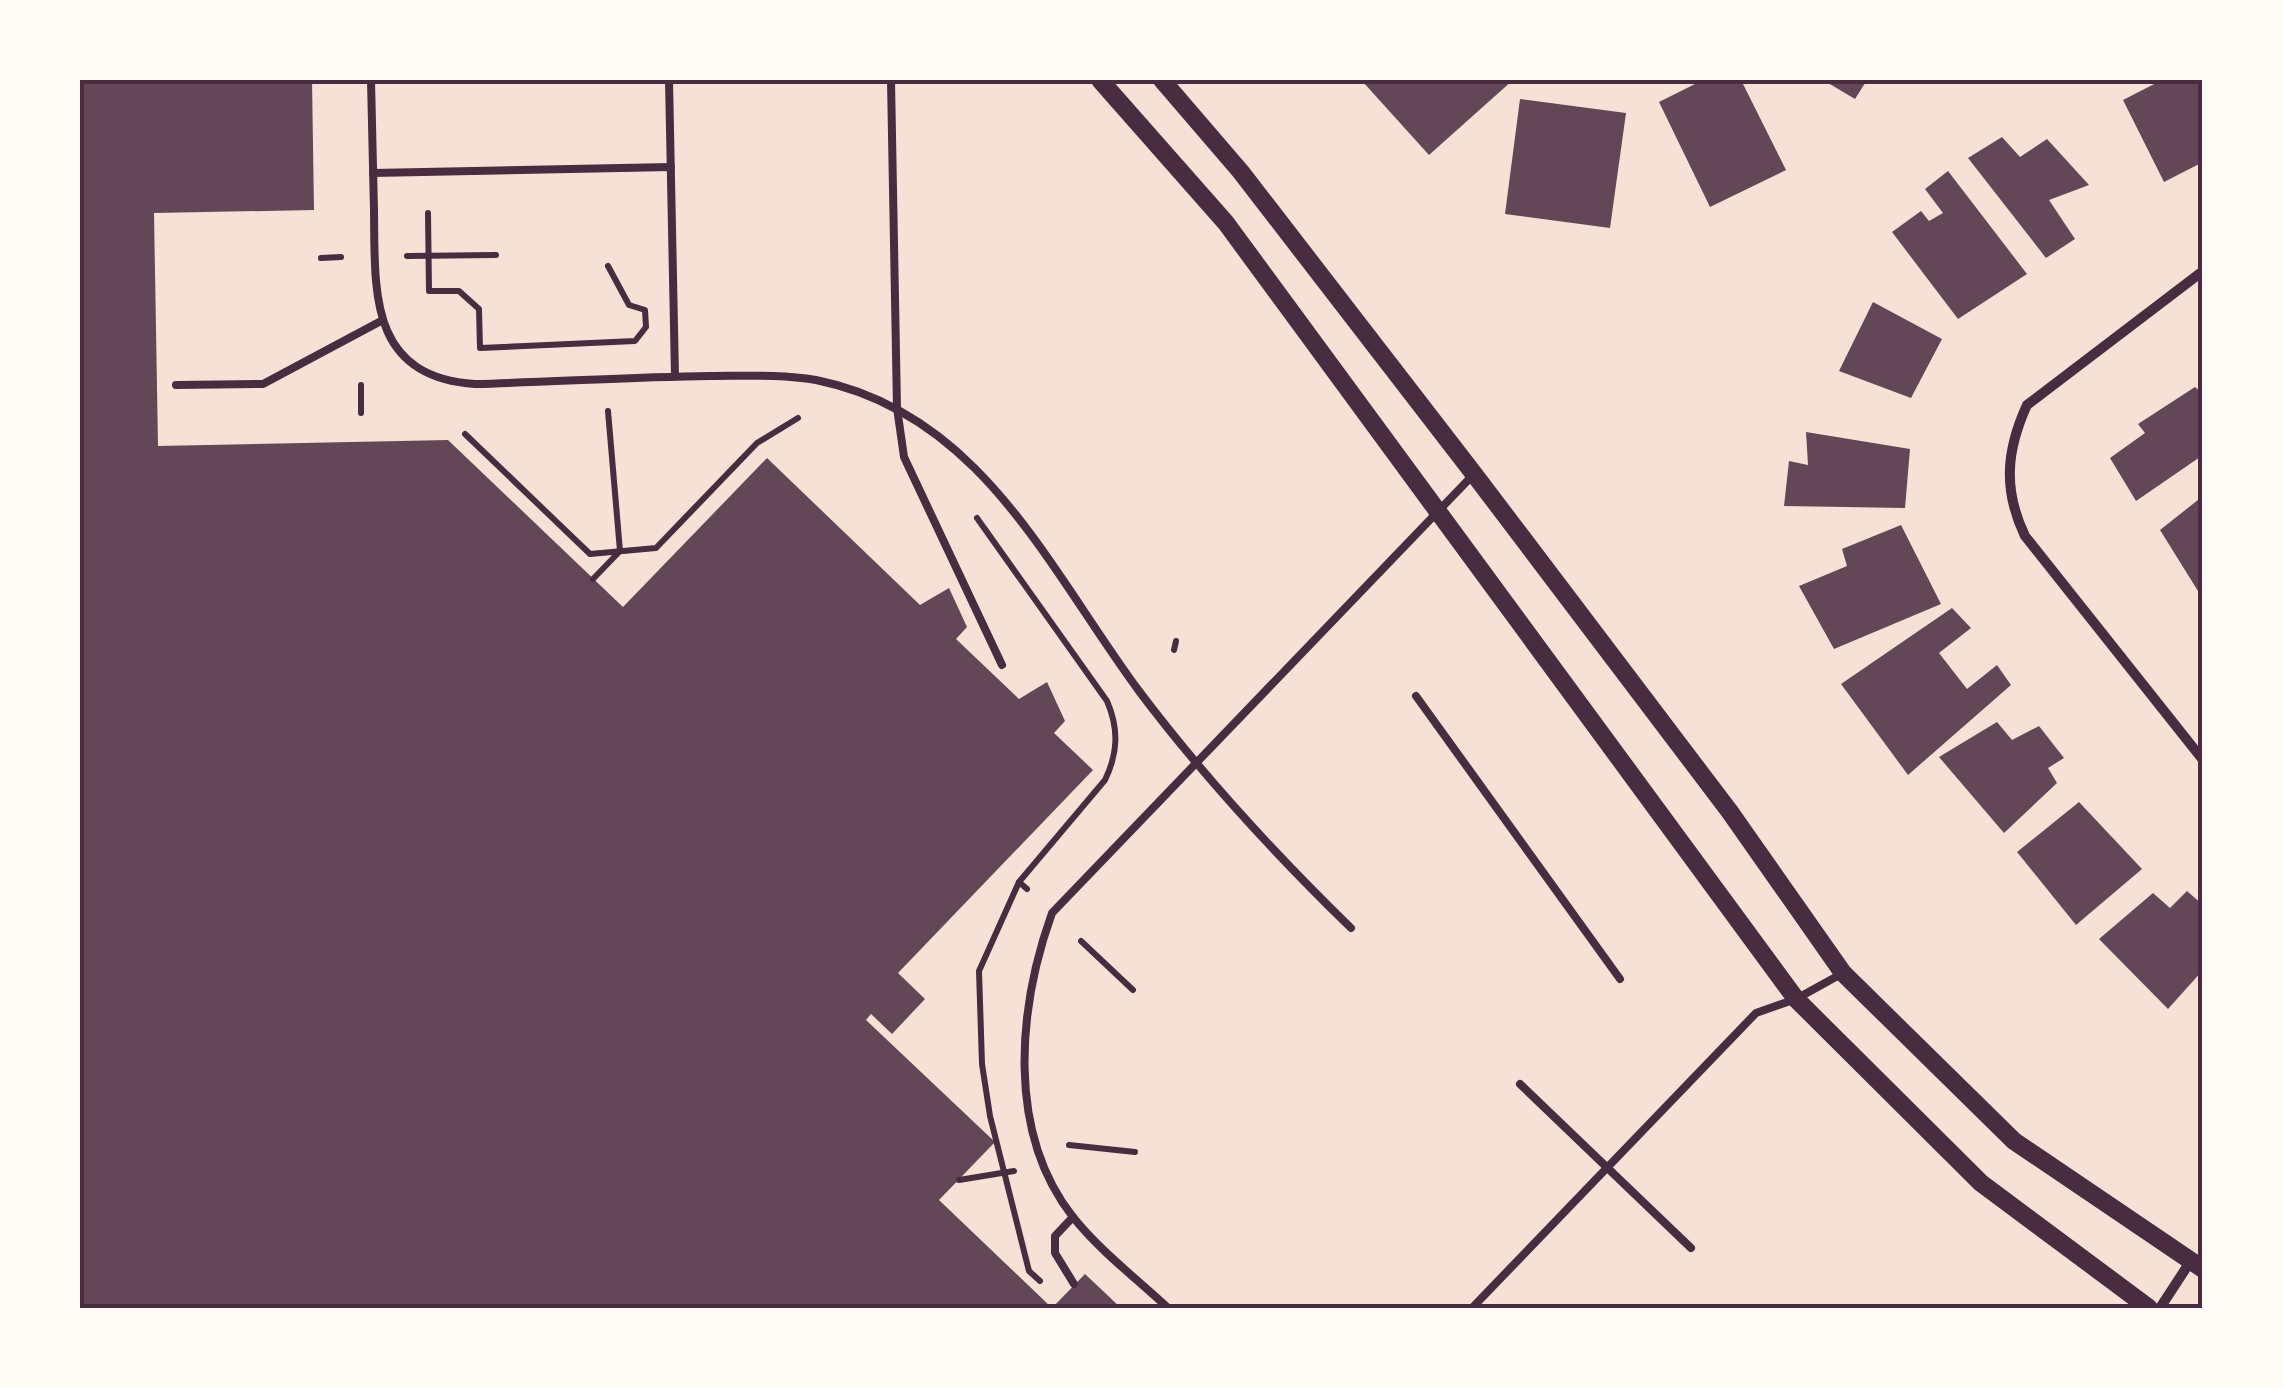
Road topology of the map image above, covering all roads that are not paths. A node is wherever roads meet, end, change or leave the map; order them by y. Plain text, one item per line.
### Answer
1 (371, 80) edge
2 (669, 80) edge
3 (891, 80) edge
4 (1100, 80) edge
5 (1162, 80) edge
6 (670, 167) junction
7 (373, 172) junction
8 (2203, 271) edge
9 (381, 321) junction
10 (675, 376) junction
11 (176, 385) dead end
12 (898, 408) junction
13 (1474, 474) junction
14 (1439, 510) junction
15 (1002, 665) dead end
16 (1416, 696) dead end
17 (2203, 760) edge
18 (1198, 762) junction
19 (1352, 928) dead end
20 (1843, 973) junction
21 (1620, 979) dead end
22 (1796, 998) junction
23 (1520, 1084) dead end
24 (1607, 1168) junction
25 (1073, 1217) junction
26 (1690, 1248) dead end
27 (2196, 1266) edge
28 (1074, 1284) dead end
29 (1168, 1308) edge
30 (1472, 1308) edge
31 (2149, 1308) edge
32 (2160, 1308) edge

1 - 7 lane
2 - 6 lane
3 - 12 lane
4 - 14 street
5 - 13 street
6 - 7 lane
6 - 10 lane
7 - 9 lane
8 - 17 street
9 - 10 lane
9 - 11 lane
10 - 12 lane
12 - 15 lane
12 - 18 lane
13 - 14 lane
13 - 20 street
14 - 18 lane
14 - 22 street
16 - 21 lane
18 - 19 lane
18 - 25 lane
20 - 22 lane
20 - 27 street
22 - 24 lane
22 - 31 street
23 - 24 lane
24 - 26 lane
24 - 30 lane
25 - 28 lane
25 - 29 lane
27 - 32 street

